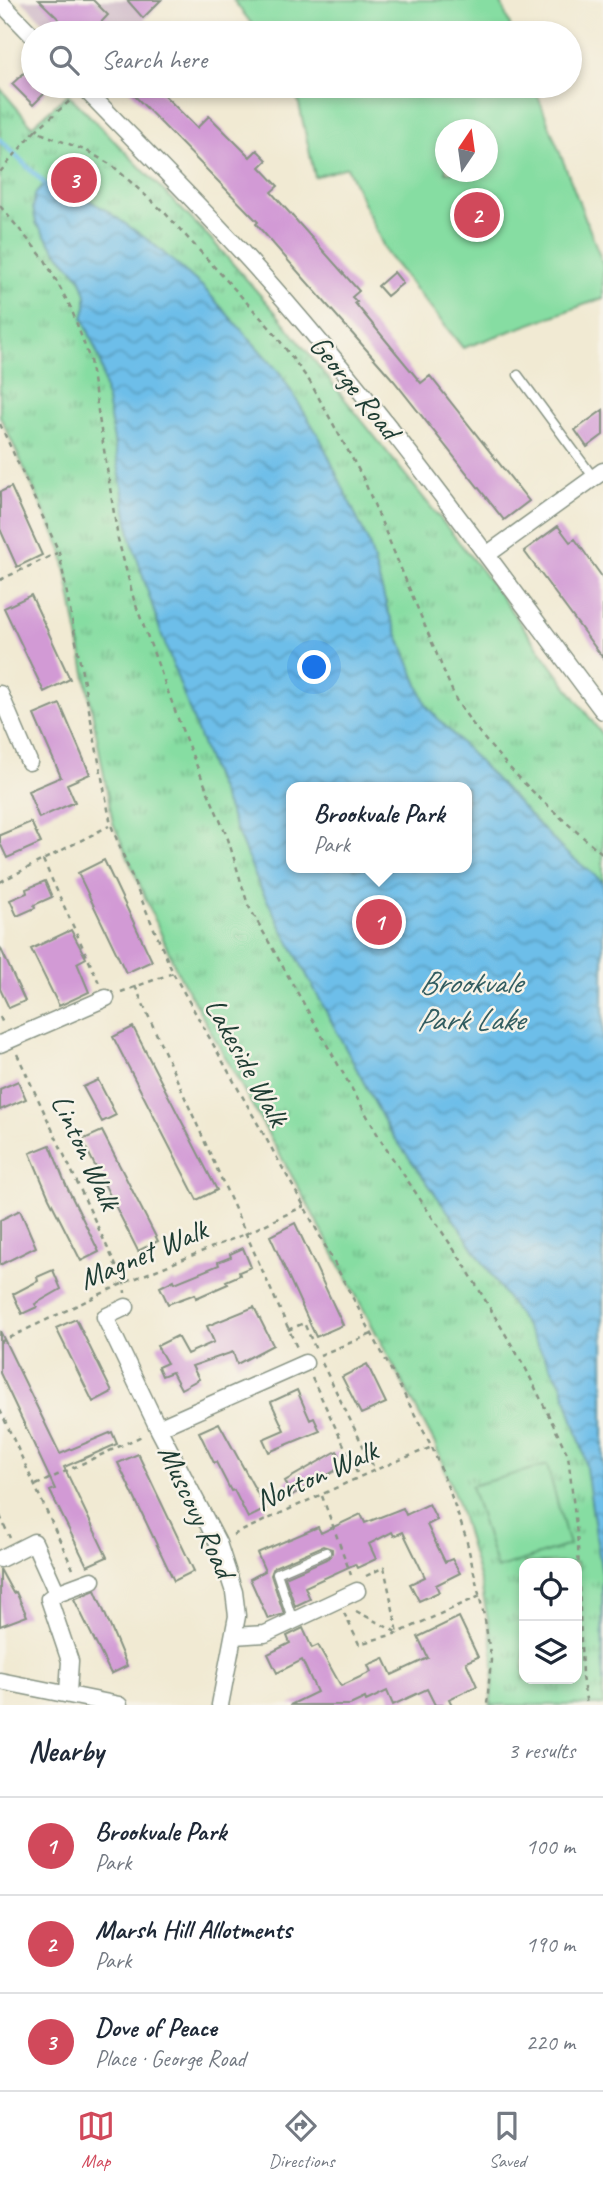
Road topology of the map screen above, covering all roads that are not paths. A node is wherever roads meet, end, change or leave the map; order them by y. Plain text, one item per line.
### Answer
1 (0, 2) edge
2 (21, 24) edge
3 (94, 98) edge
4 (518, 375) dead end
5 (599, 475) edge
6 (488, 554) junction
7 (0, 694) edge
8 (603, 711) edge
9 (29, 762) dead end
10 (106, 998) road end
11 (5, 1042) edge
12 (126, 1307) road end
13 (312, 1359) road end
14 (158, 1428) junction
15 (326, 1552) dead end
16 (0, 1559) edge
17 (86, 1583) road end
18 (356, 1587) road end
19 (57, 1593) junction
20 (293, 1621) junction
21 (234, 1636) junction
22 (0, 1681) edge
23 (68, 1693) junction
24 (44, 1697) edge
25 (120, 1705) edge
26 (220, 1705) edge

1 - 2 street
3 - 6 street, George Road
4 - 5 lane
5 - 6 street
6 - 8 street, George Road
7 - 9 street
10 - 11 street
12 - 14 street, Muscovy Road
13 - 14 street, Muscovy Road
14 - 21 street, Muscovy Road
15 - 20 lane
16 - 19 street
17 - 19 street
18 - 20 street
19 - 23 street
20 - 21 street
21 - 26 street, Muscovy Road
22 - 24 street
23 - 24 street
23 - 25 street

